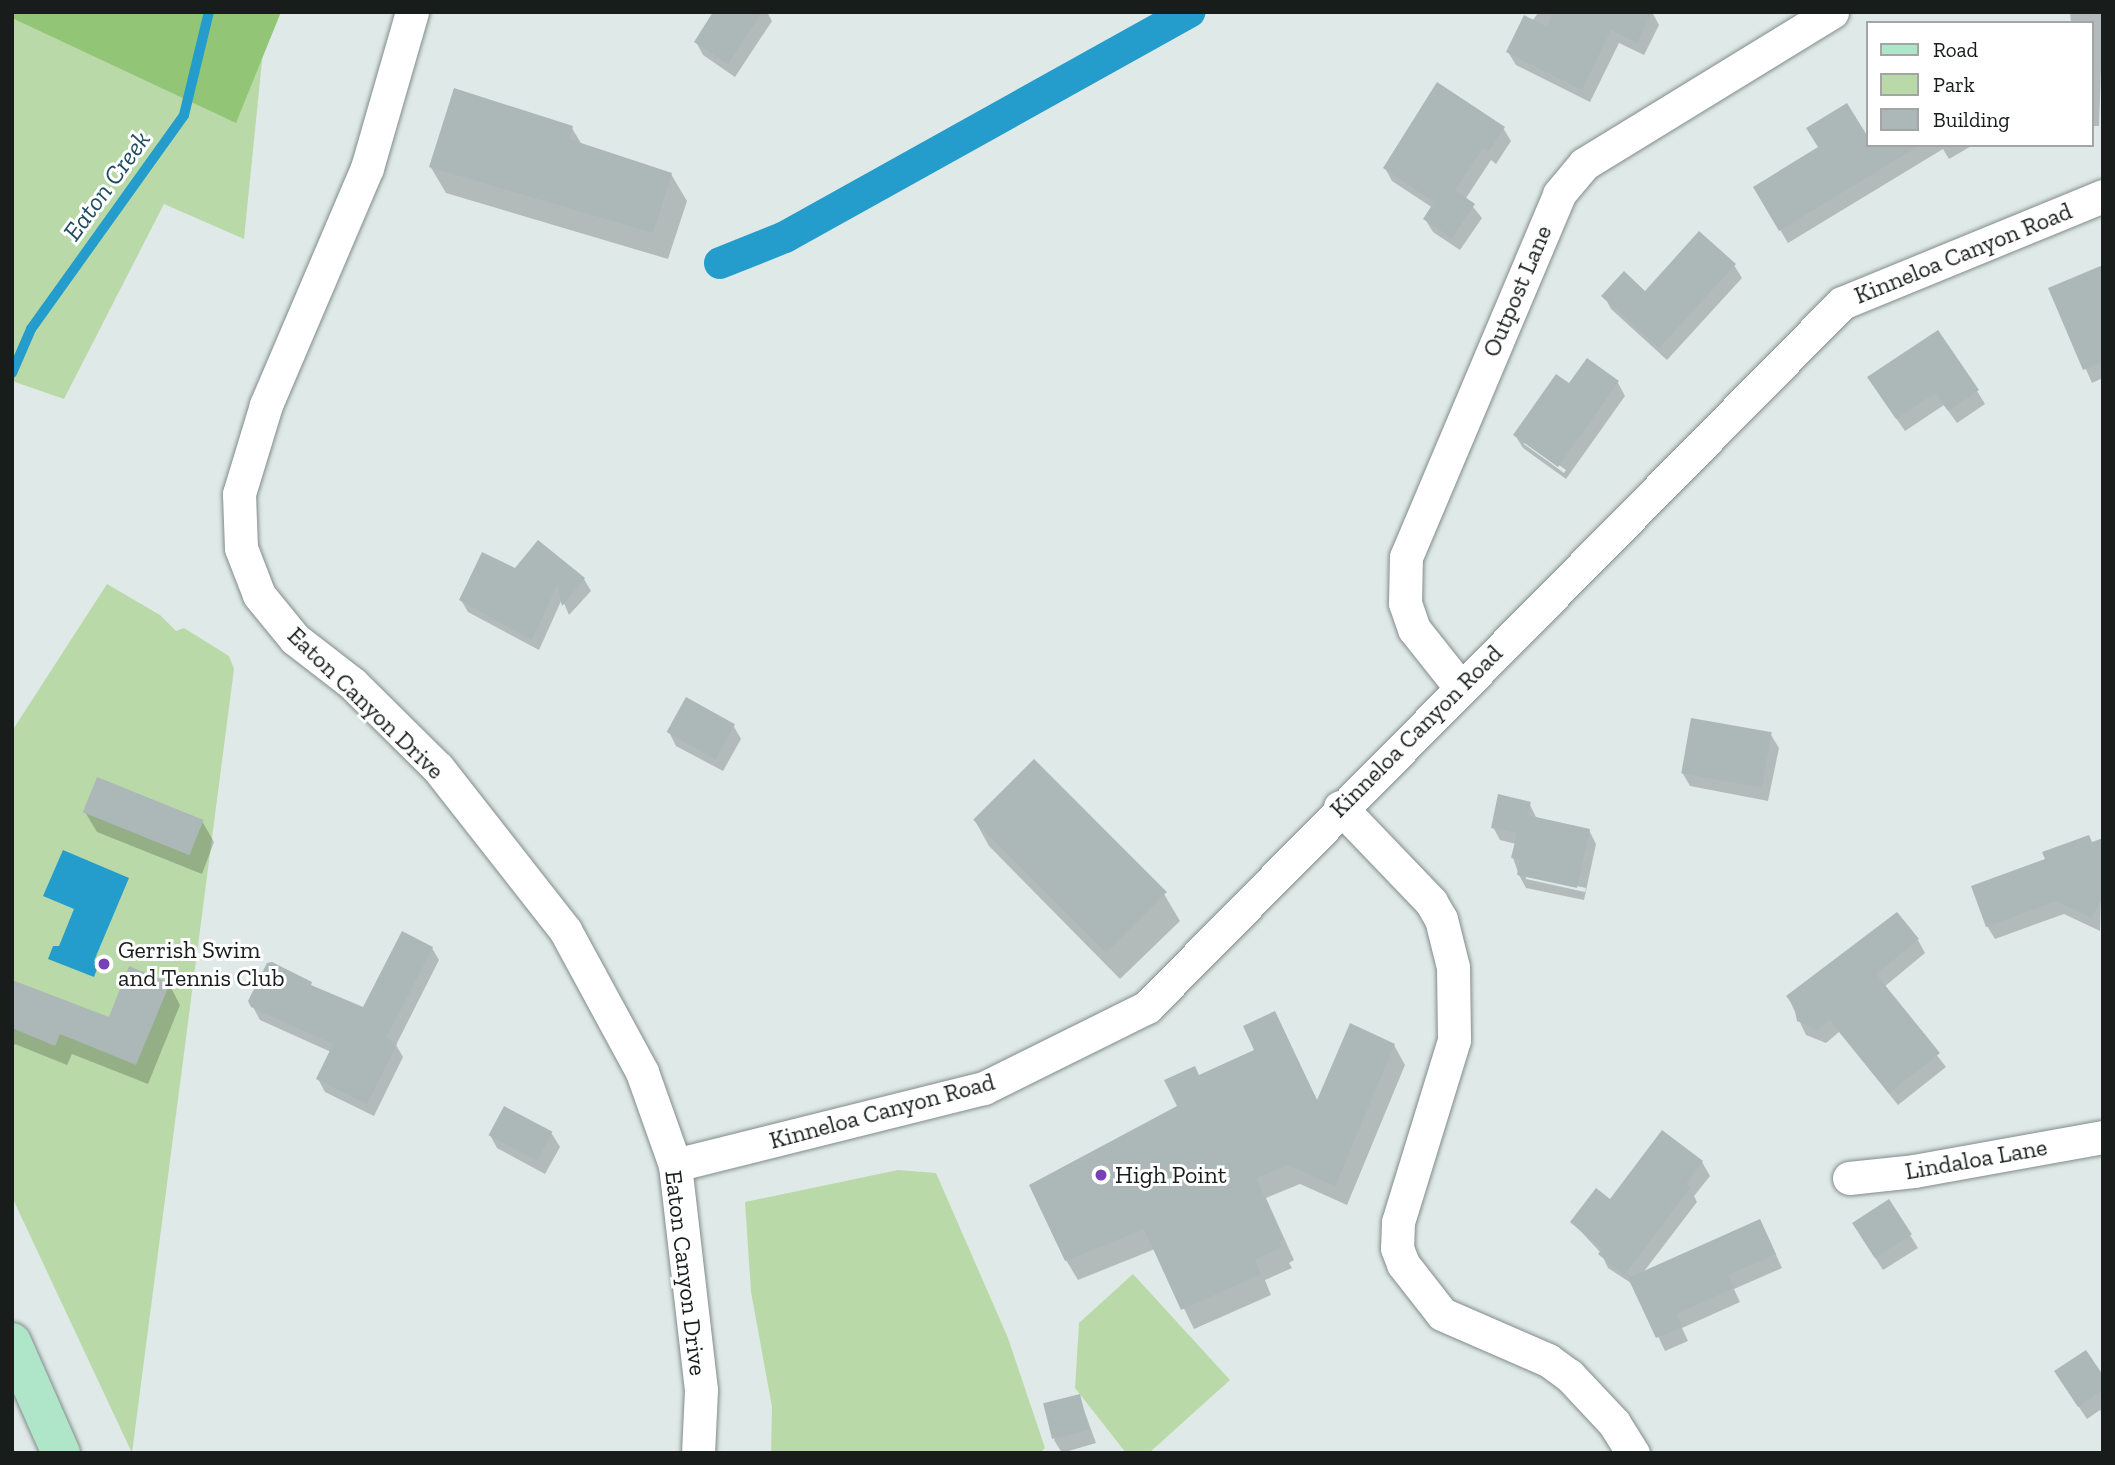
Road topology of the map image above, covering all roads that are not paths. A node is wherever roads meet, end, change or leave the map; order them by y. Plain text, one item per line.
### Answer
1 (412, 12) edge
2 (1832, 12) edge
3 (2103, 196) edge
4 (1460, 687) junction
5 (1340, 807) junction
6 (2103, 1137) edge
7 (675, 1165) junction
8 (1849, 1178) dead end
9 (12, 1342) edge
10 (61, 1453) edge
11 (698, 1453) edge
12 (1633, 1453) edge

1 - 7 street, Eaton Canyon Drive
2 - 4 street, Outpost Lane
3 - 4 street, Kinneloa Canyon Road
4 - 5 street, Kinneloa Canyon Road
5 - 7 street, Kinneloa Canyon Road
5 - 12 street
6 - 8 street, Lindaloa Lane
7 - 11 street, Eaton Canyon Drive
9 - 10 main road

